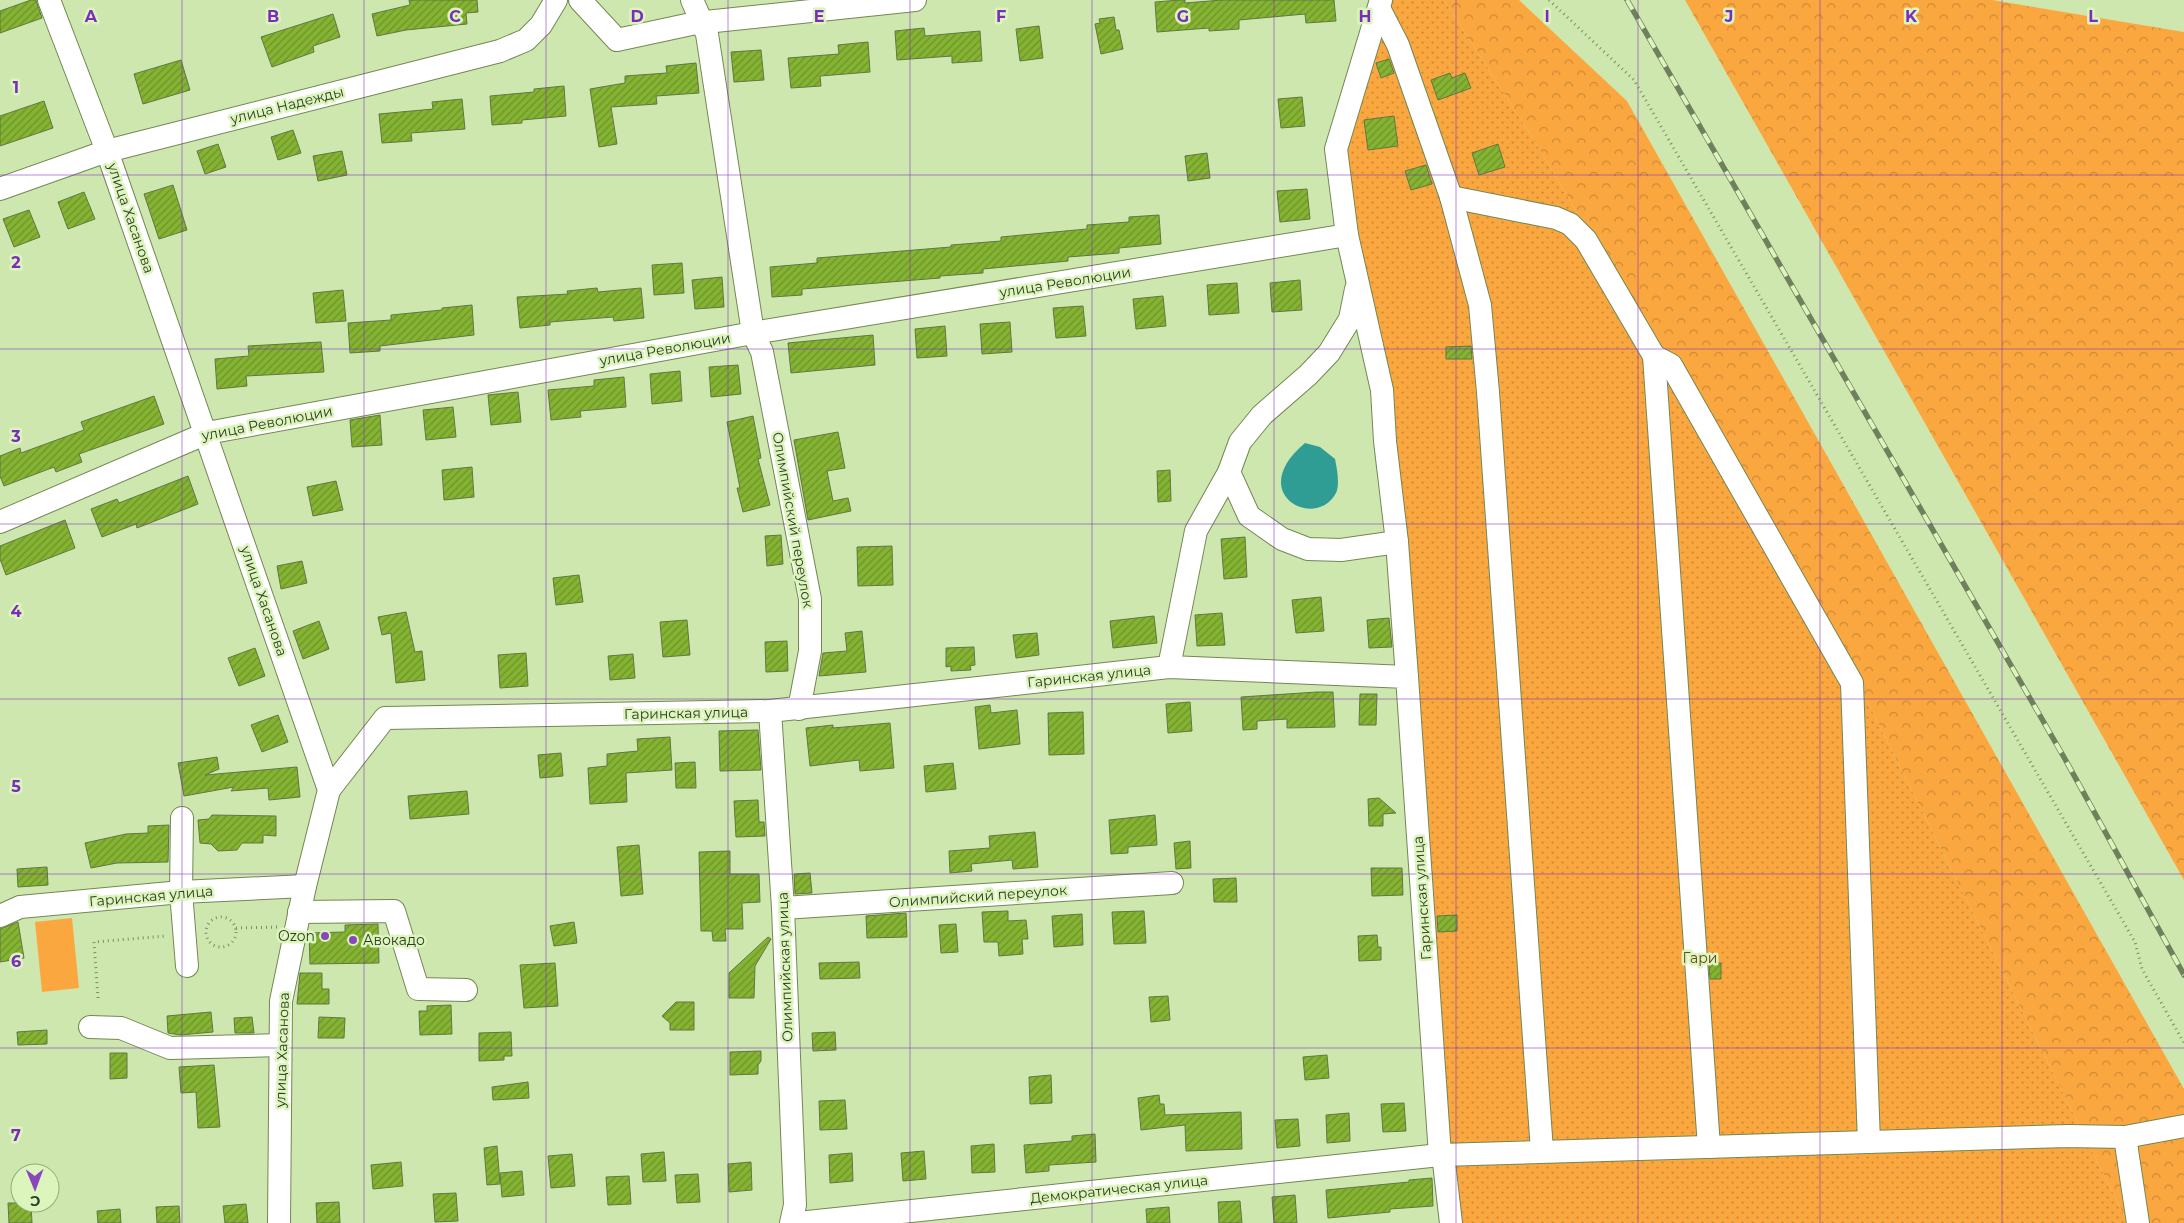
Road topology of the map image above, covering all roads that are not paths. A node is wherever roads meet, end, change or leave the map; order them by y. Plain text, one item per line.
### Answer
1 (49, 0) edge
2 (556, 0) edge
3 (580, 0) edge
4 (692, 0) edge
5 (915, 0) edge
6 (1380, 4) edge
7 (702, 22) junction
8 (107, 151) junction
9 (0, 189) edge
10 (1451, 197) junction
11 (1347, 235) junction
12 (1358, 281) junction
13 (753, 333) junction
14 (1654, 356) junction
15 (207, 433) junction
16 (1229, 472) junction
17 (0, 522) edge
18 (1397, 542) junction
19 (1169, 667) junction
20 (1407, 677) junction
21 (799, 709) junction
22 (770, 711) junction
23 (329, 790) junction
24 (182, 818) dead end
25 (1172, 883) dead end
26 (305, 886) junction
27 (181, 892) junction
28 (784, 908) junction
29 (0, 916) edge
30 (298, 919) junction
31 (188, 966) dead end
32 (466, 990) dead end
33 (90, 1027) dead end
34 (280, 1045) junction
35 (2184, 1126) edge
36 (2125, 1137) junction
37 (1869, 1142) junction
38 (1709, 1147) junction
39 (1542, 1151) junction
40 (1441, 1154) junction
41 (279, 1223) edge
42 (791, 1223) edge
43 (798, 1223) edge
44 (1452, 1223) edge
45 (2138, 1223) edge

1 - 8 street, улица Хасанова
2 - 8 street, улица Надежды
3 - 7 street
4 - 7 street, Олимпийский переулок
5 - 7 street
6 - 10 street
6 - 11 street
7 - 13 street, Олимпийский переулок
8 - 9 street, улица Надежды
8 - 15 street, улица Хасанова
10 - 14 street
10 - 39 street
11 - 12 street
11 - 13 street, улица Революции
12 - 16 street
12 - 18 street
13 - 15 street, улица Революции
13 - 21 street, Олимпийский переулок
14 - 37 street
14 - 38 street
15 - 17 street, улица Революции
15 - 23 street, улица Хасанова
16 - 18 street
16 - 19 street
18 - 20 street
19 - 20 street, Гаринская улица
19 - 21 street, Гаринская улица
20 - 40 street, Гаринская улица
21 - 22 street, Гаринская улица
22 - 23 street, Гаринская улица
22 - 28 street, Олимпийская улица
23 - 26 street, улица Хасанова
24 - 27 street
25 - 28 street, Олимпийский переулок
26 - 27 street, Гаринская улица
26 - 30 street, улица Хасанова
27 - 29 street, Гаринская улица
27 - 31 street
28 - 42 street, Олимпийская улица
30 - 32 street
30 - 34 street, улица Хасанова
33 - 34 street
34 - 41 street, улица Хасанова
35 - 36 street, Демократическая улица
36 - 37 street, Демократическая улица
36 - 45 street
37 - 38 street, Демократическая улица
38 - 39 street, Демократическая улица
39 - 40 street, Демократическая улица
40 - 43 street, Демократическая улица
40 - 44 street, Гаринская улица

